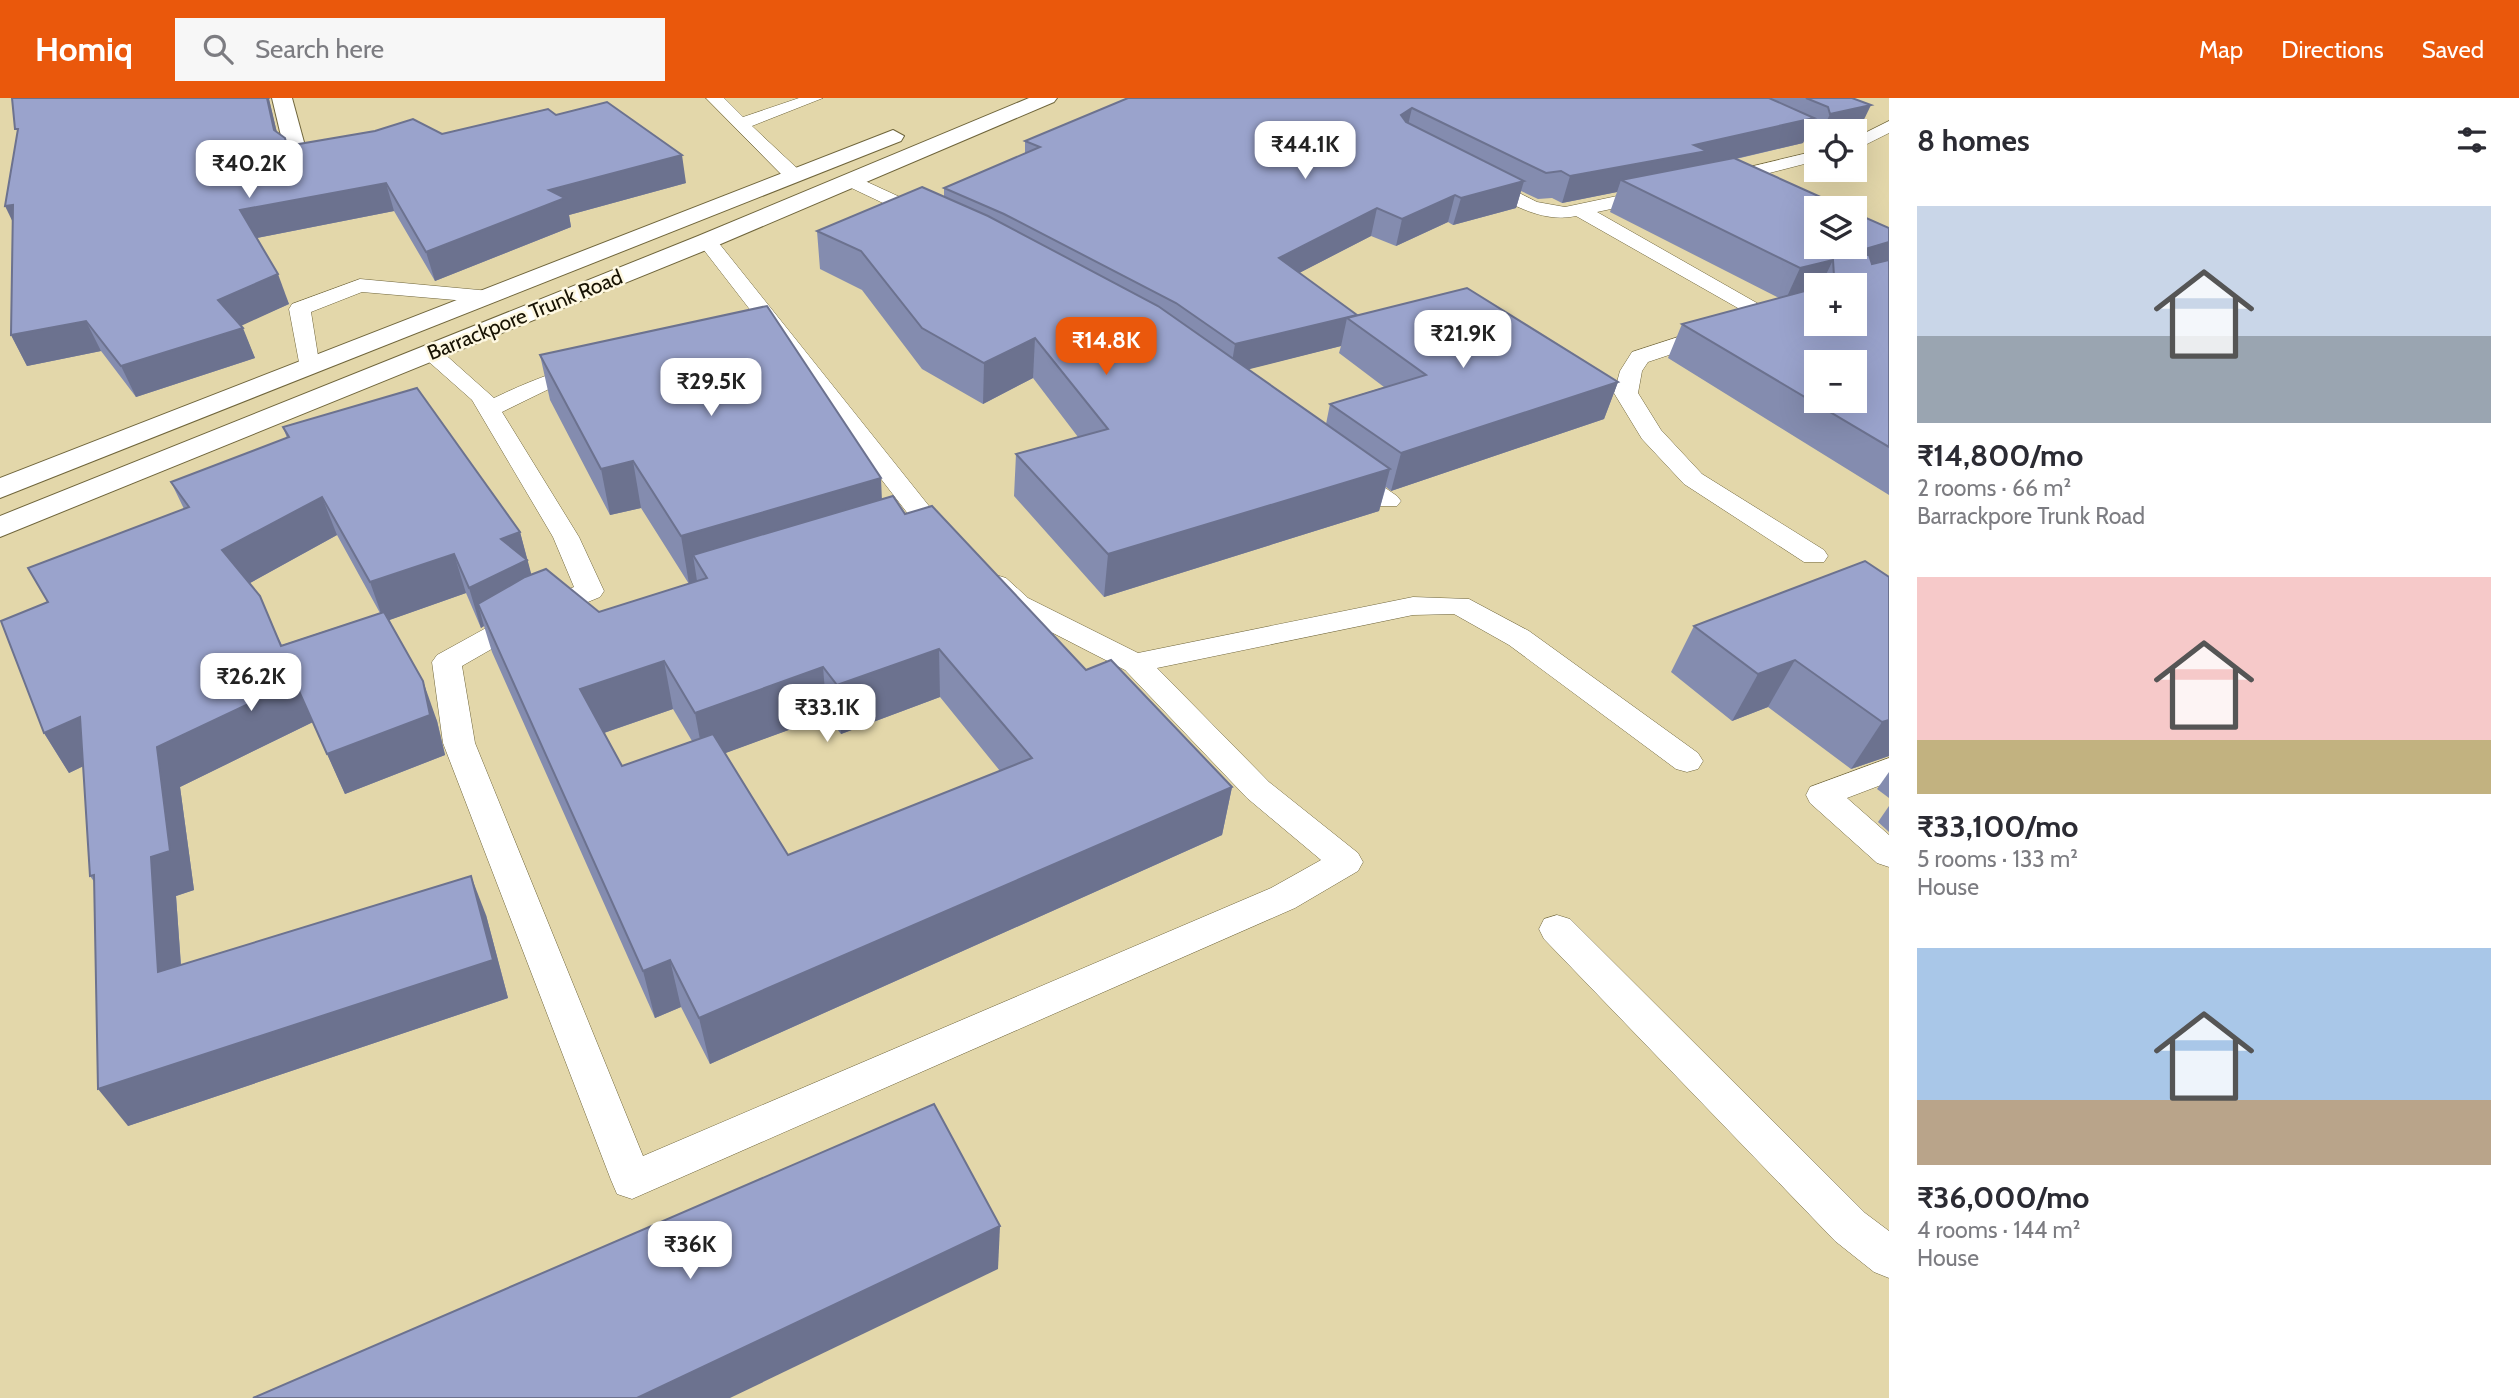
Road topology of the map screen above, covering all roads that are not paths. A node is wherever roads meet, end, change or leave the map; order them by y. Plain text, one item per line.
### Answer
1 (282, 98) edge
2 (714, 98) edge
3 (815, 98) edge
4 (989, 98) edge
5 (1047, 98) edge
6 (740, 124) junction
7 (1885, 131) edge
8 (1867, 139) edge
9 (297, 157) edge
10 (1804, 159) edge
11 (1465, 171) edge
12 (793, 176) junction
13 (852, 181) junction
14 (1670, 191) edge
15 (1746, 191) edge
16 (1579, 210) junction
17 (950, 227) edge
18 (707, 241) junction
19 (490, 297) junction
20 (1792, 308) edge
21 (1767, 315) junction
22 (771, 322) junction
23 (739, 325) edge
24 (431, 354) junction
25 (607, 364) edge
26 (309, 368) junction
27 (489, 409) junction
28 (1332, 461) edge
29 (0, 489) edge
30 (1388, 502) dead end
31 (0, 527) edge
32 (1814, 556) dead end
33 (1135, 663) junction
34 (1687, 761) dead end
35 (1889, 769) edge
36 (1889, 854) edge
37 (1557, 929) dead end
38 (1889, 1257) edge

1 - 9 main road
2 - 6 lane
3 - 6 lane
4 - 12 main road, Barrackpore Trunk Road
5 - 13 main road, Barrackpore Trunk Road
6 - 12 lane
7 - 8 lane
10 - 15 lane
11 - 16 lane
12 - 19 main road, Barrackpore Trunk Road
13 - 17 lane
13 - 18 main road, Barrackpore Trunk Road
14 - 16 lane
16 - 21 lane
18 - 22 lane
18 - 24 main road, Barrackpore Trunk Road
19 - 26 main road, Barrackpore Trunk Road
19 - 26 lane
20 - 21 lane
21 - 32 lane
22 - 23 lane
22 - 33 lane
24 - 27 lane
24 - 31 main road, Barrackpore Trunk Road
25 - 27 lane
26 - 29 main road, Barrackpore Trunk Road
27 - 33 lane
28 - 30 lane
33 - 34 lane
35 - 36 lane
37 - 38 lane

